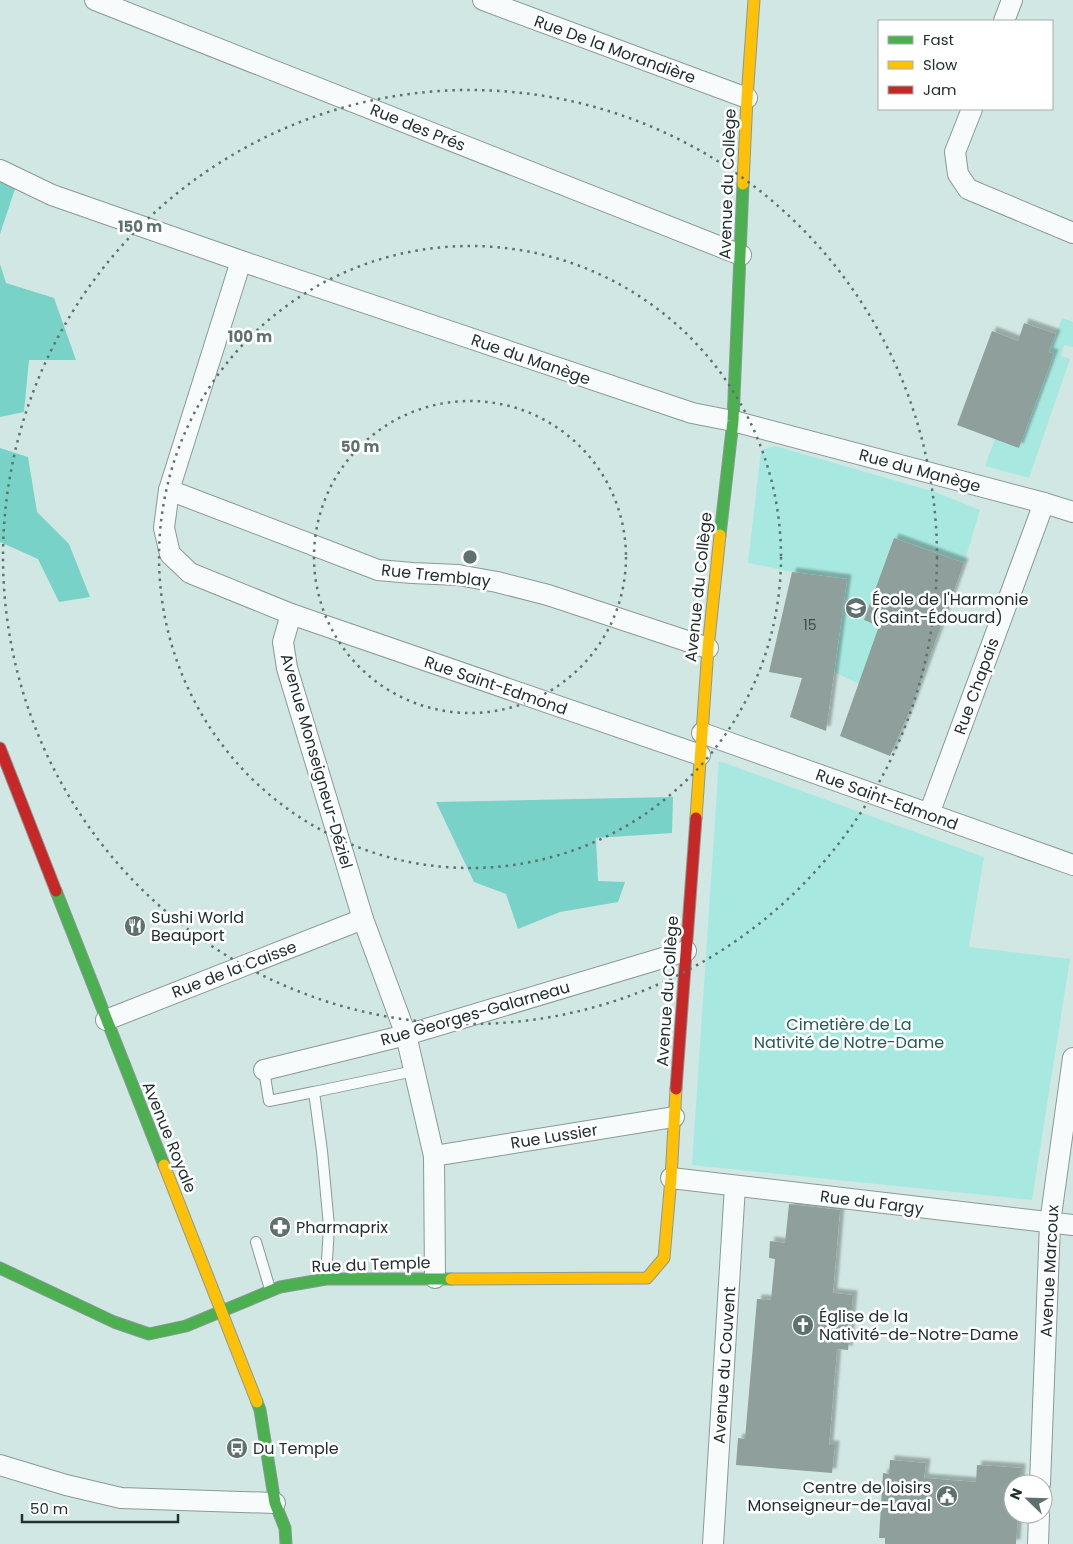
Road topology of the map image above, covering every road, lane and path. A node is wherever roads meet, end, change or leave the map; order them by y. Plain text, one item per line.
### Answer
1 (95, 0) edge
2 (483, 0) edge
3 (754, 0) edge
4 (1012, 0) edge
5 (1004, 20) edge
6 (748, 98) junction
7 (972, 110) edge
8 (0, 170) edge
9 (1073, 234) edge
10 (741, 255) junction
11 (241, 262) junction
12 (733, 421) junction
13 (169, 490) junction
14 (1044, 503) junction
15 (1073, 512) edge
16 (292, 614) junction
17 (708, 648) junction
18 (702, 733) junction
19 (0, 748) edge
20 (700, 755) junction
21 (929, 814) junction
22 (1073, 865) edge
23 (363, 919) junction
24 (686, 950) junction
25 (106, 1020) junction
26 (406, 1035) junction
27 (1073, 1058) edge
28 (264, 1070) joint
29 (414, 1071) junction
30 (314, 1092) junction
31 (674, 1116) junction
32 (434, 1156) junction
33 (671, 1178) junction
34 (735, 1186) junction
35 (1050, 1223) junction
36 (1073, 1225) edge
37 (256, 1242) dead end
38 (0, 1268) edge
39 (436, 1278) junction
40 (647, 1278) joint
41 (326, 1279) junction
42 (270, 1290) junction
43 (222, 1312) junction
44 (0, 1465) edge
45 (1040, 1474) edge
46 (275, 1502) junction
47 (1039, 1524) edge
48 (286, 1544) edge
49 (713, 1544) edge
50 (1038, 1544) edge

1 - 10 street, Rue des Prés
2 - 6 street, Rue De la Morandière
3 - 6 street, Avenue du Collège
4 - 5 street
6 - 10 street, Avenue du Collège
7 - 9 street
8 - 11 street, Rue du Manège
10 - 12 street, Avenue du Collège
11 - 12 street, Rue du Manège
11 - 13 street
12 - 14 street, Rue du Manège
12 - 17 street, Avenue du Collège
13 - 16 street
13 - 17 street, Rue Tremblay
14 - 15 street, Rue du Manège
14 - 21 street, Rue Chapais
16 - 20 street, Rue Saint-Edmond
16 - 23 street, Avenue Monseigneur-Déziel
17 - 18 street, Avenue du Collège
18 - 20 street, Avenue du Collège
18 - 21 street, Rue Saint-Edmond
19 - 25 street, Avenue Royale
20 - 24 street, Avenue du Collège
21 - 22 street, Rue Saint-Edmond
23 - 25 street, Rue de la Caisse
23 - 26 street, Avenue Monseigneur-Déziel
24 - 26 street, Rue Georges-Galarneau
24 - 31 street, Avenue du Collège
25 - 43 street, Avenue Royale
26 - 28 street, Rue Georges-Galarneau
26 - 29 street, Avenue Monseigneur-Déziel
27 - 35 street, Avenue Marcoux
28 - 30 lane
29 - 30 lane
29 - 32 street, Avenue Monseigneur-Déziel
30 - 41 lane
31 - 32 street, Rue Lussier
31 - 33 street, Avenue du Collège
32 - 39 street, Avenue Monseigneur-Déziel
33 - 34 street, Rue du Fargy
33 - 40 street, Avenue du Collège
34 - 35 street, Rue du Fargy
34 - 49 street, Avenue du Couvent
35 - 36 street, Rue du Fargy
35 - 45 street, Avenue Marcoux
37 - 42 lane
38 - 43 street, Rue du Temple
39 - 40 street, Rue du Temple
39 - 41 street, Rue du Temple
41 - 42 street, Rue du Temple
42 - 43 street, Rue du Temple
43 - 46 street, Avenue Royale
44 - 46 street
46 - 48 street, Avenue Royale
47 - 50 street

